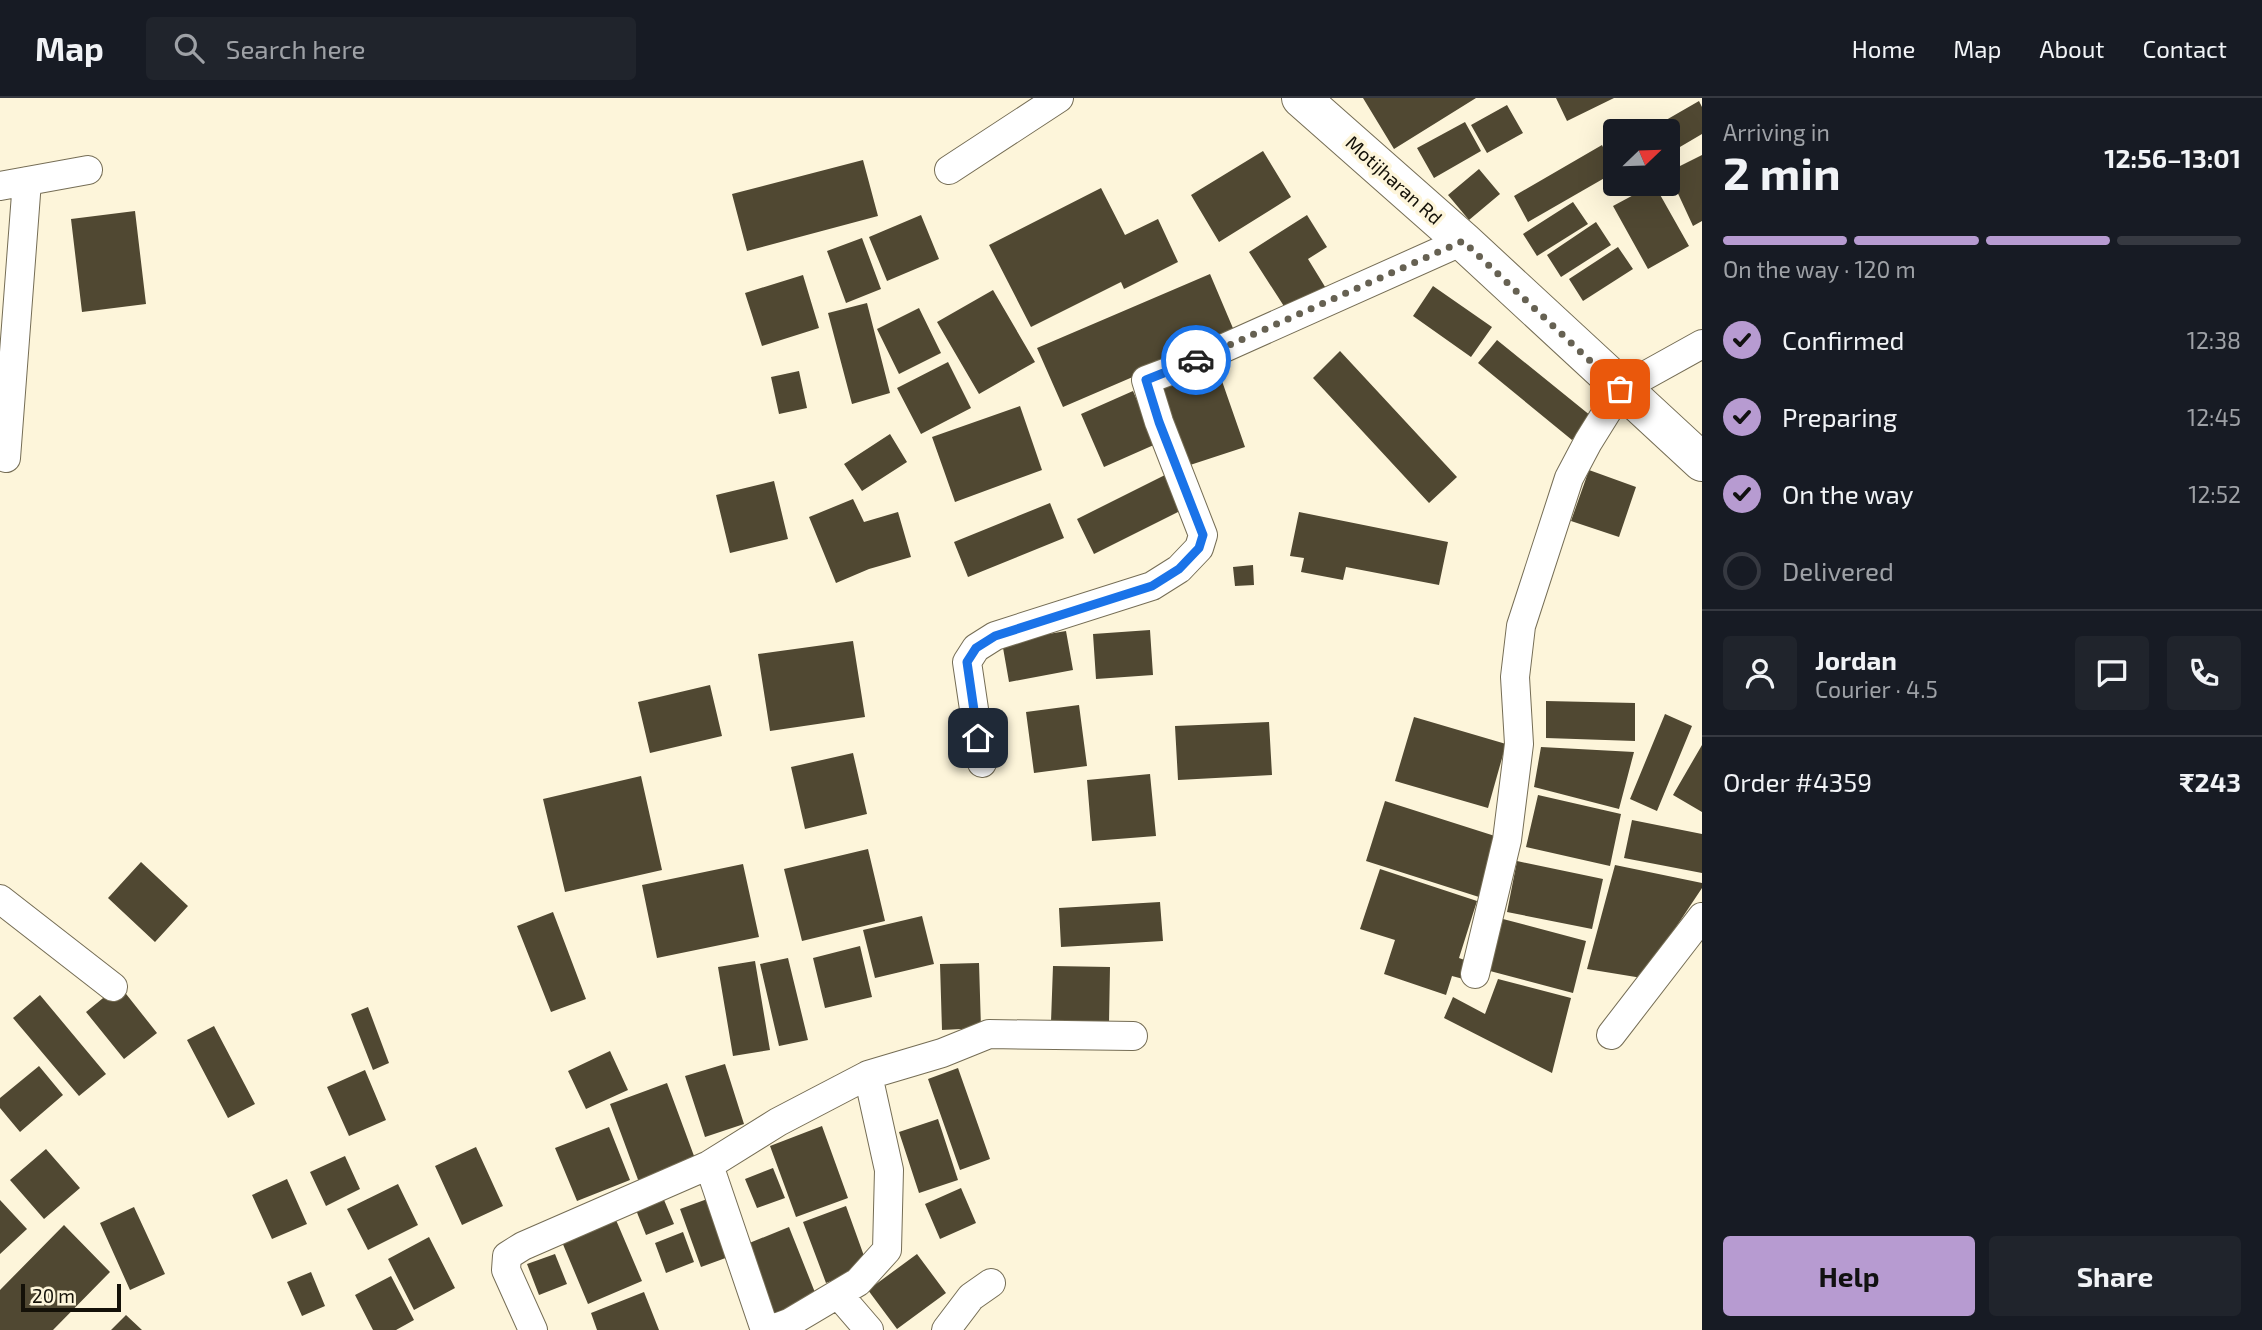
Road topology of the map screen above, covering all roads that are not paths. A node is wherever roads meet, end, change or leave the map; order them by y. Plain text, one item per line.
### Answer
1 (1059, 98) edge
2 (1301, 98) edge
3 (88, 170) dead end
4 (949, 170) dead end
5 (13, 183) edge
6 (1463, 241) junction
7 (1702, 344) edge
8 (1620, 389) junction
9 (6, 458) dead end
10 (1702, 462) edge
11 (982, 763) dead end
12 (0, 900) edge
13 (1702, 917) edge
14 (1475, 974) dead end
15 (113, 988) dead end
16 (1611, 1035) dead end
17 (1133, 1037) dead end
18 (868, 1075) junction
19 (709, 1165) junction
20 (991, 1283) dead end
21 (838, 1294) junction
22 (533, 1330) edge
23 (767, 1330) edge
24 (869, 1330) edge
25 (946, 1330) edge

1 - 4 street
2 - 6 main road, Motijharan Rd
3 - 5 street
5 - 9 street
6 - 8 main road, Motijharan Rd
6 - 11 street
7 - 8 street
8 - 10 main road, Motijharan Rd
8 - 14 street
12 - 15 street
13 - 16 street
17 - 18 street
18 - 19 street
18 - 21 street
19 - 22 street
19 - 23 street
20 - 25 street
21 - 23 street
21 - 24 street

